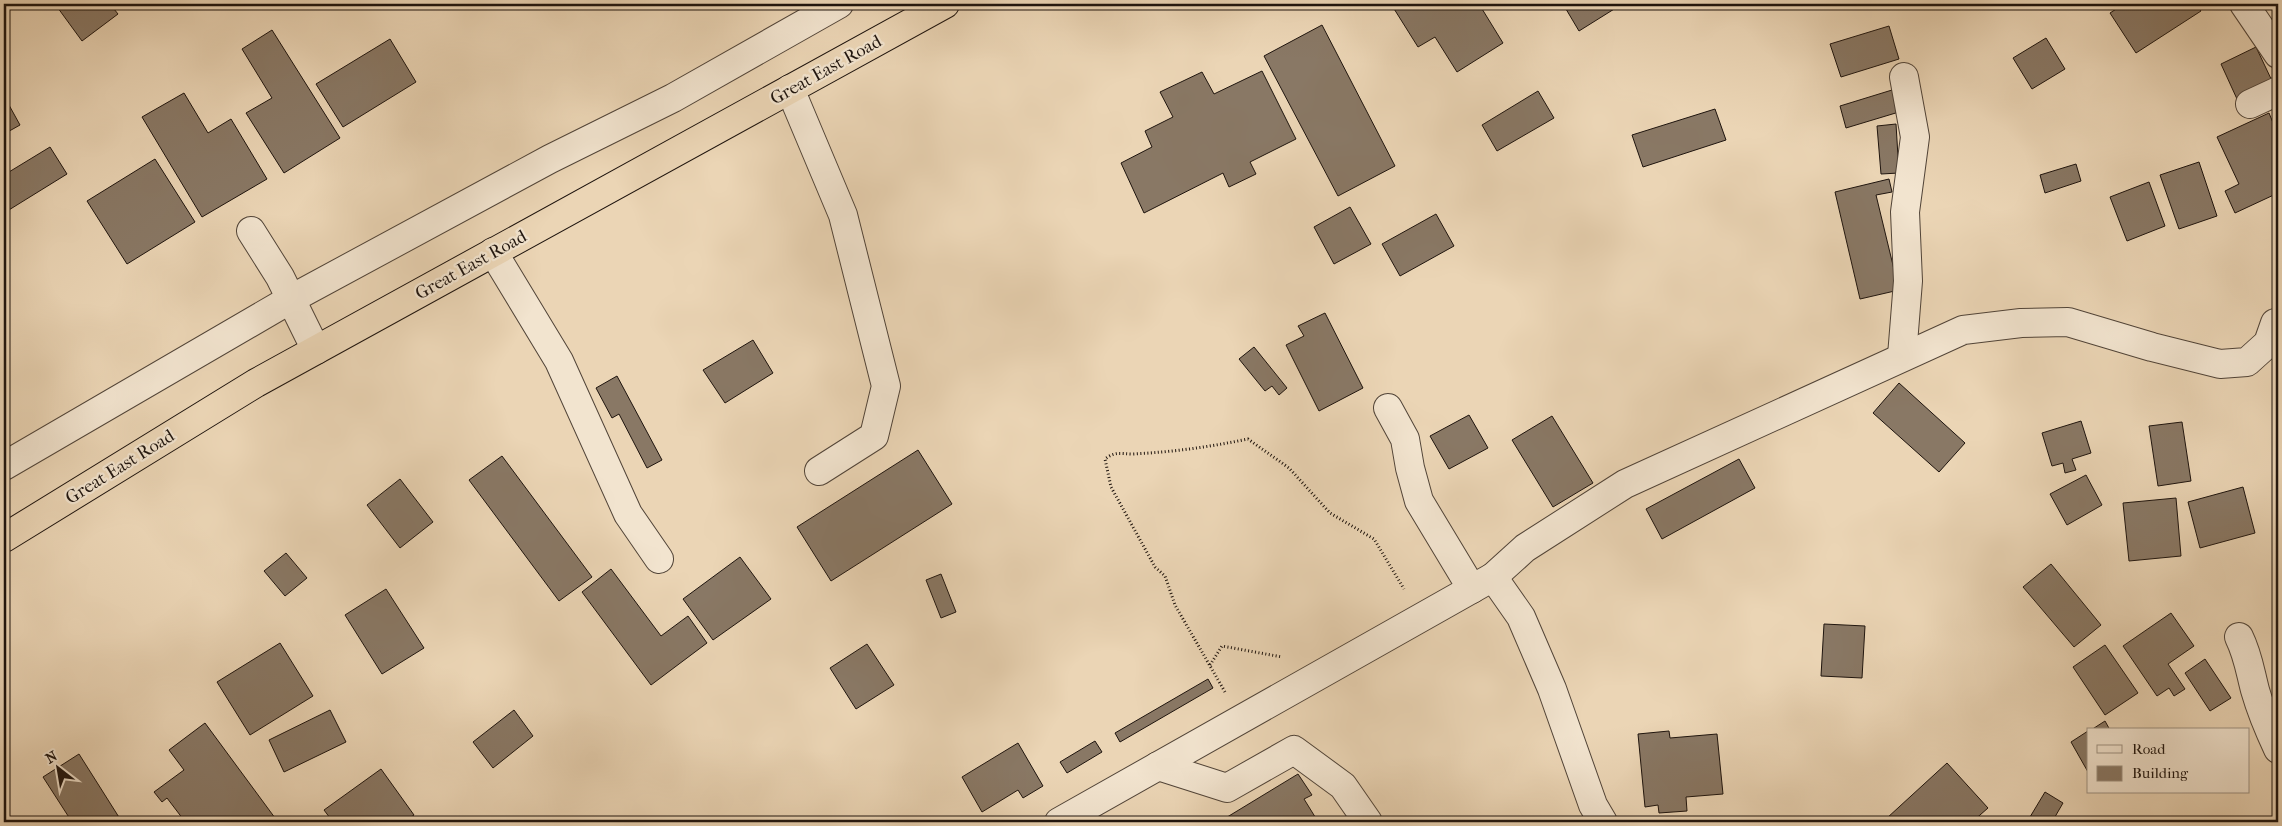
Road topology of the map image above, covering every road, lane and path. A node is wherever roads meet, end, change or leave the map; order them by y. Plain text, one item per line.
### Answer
1 (839, 4) edge
2 (945, 4) edge
3 (2244, 4) edge
4 (2274, 41) edge
5 (1904, 77) dead end
6 (790, 89) junction
7 (2278, 91) edge
8 (2250, 104) dead end
9 (251, 231) dead end
10 (493, 252) junction
11 (291, 299) junction
12 (2278, 330) edge
13 (316, 350) junction
14 (1902, 356) junction
15 (1388, 408) dead end
16 (4, 466) edge
17 (819, 471) dead end
18 (4, 538) edge
19 (659, 560) dead end
20 (1483, 583) junction
21 (1422, 617) junction
22 (2239, 637) dead end
23 (1288, 658) dead end
24 (1210, 666) junction
25 (1239, 720) junction
26 (2278, 749) edge
27 (1158, 766) junction
28 (1059, 822) edge
29 (1368, 822) edge
30 (1602, 822) edge

1 - 11 street
2 - 6 highway, Great East Road
3 - 4 street
5 - 14 street
6 - 10 highway, Great East Road
6 - 17 street
7 - 8 street
9 - 11 street
10 - 13 highway, Great East Road
10 - 19 street
11 - 13 street
11 - 16 street
12 - 14 street
13 - 18 highway, Great East Road
14 - 20 street
15 - 20 street
20 - 21 street
20 - 30 street
21 - 24 path
21 - 25 street
22 - 26 street
23 - 24 path
24 - 25 path
25 - 27 street
27 - 28 street
27 - 29 street

